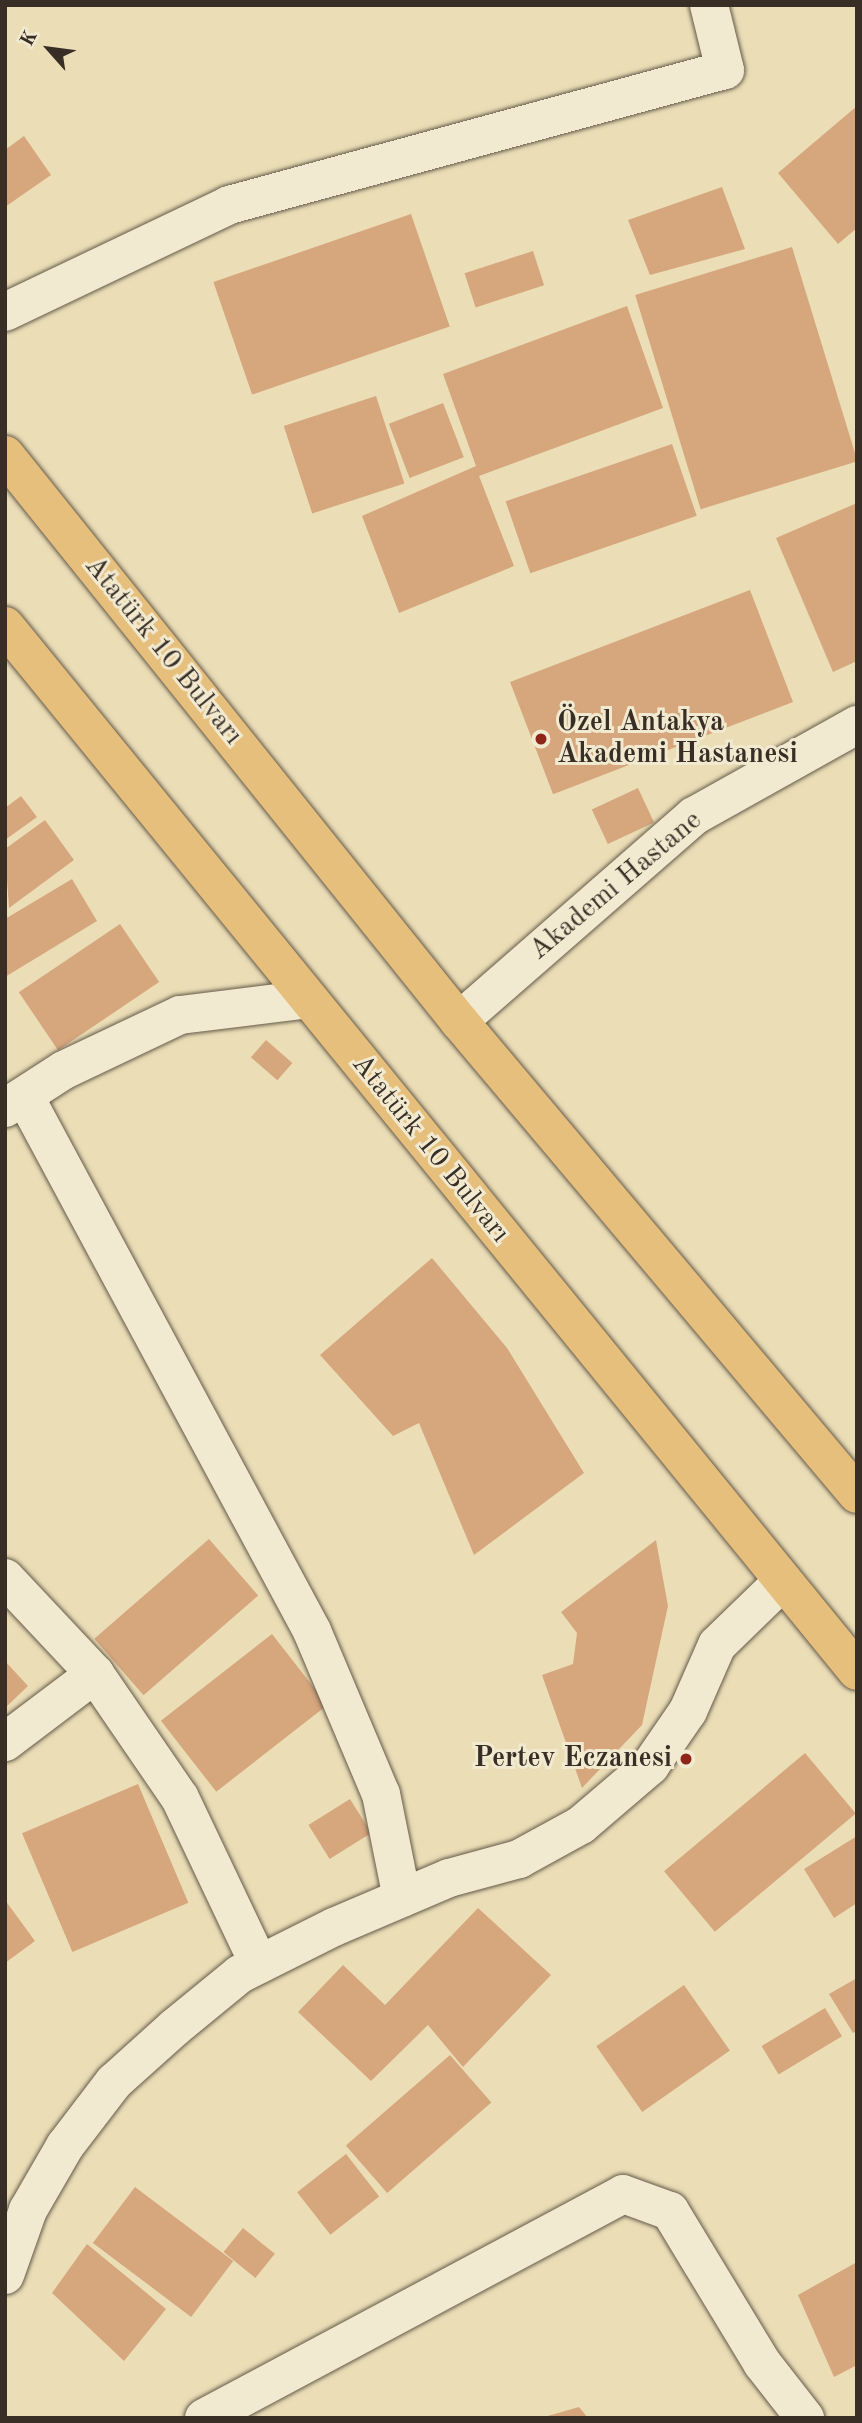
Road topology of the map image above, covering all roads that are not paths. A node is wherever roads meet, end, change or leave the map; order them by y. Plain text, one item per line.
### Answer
1 (709, 5) edge
2 (5, 312) edge
3 (5, 455) edge
4 (5, 626) edge
5 (857, 725) edge
6 (308, 999) junction
7 (458, 1021) junction
8 (15, 1103) edge
9 (855, 1489) edge
10 (5, 1578) edge
11 (783, 1581) junction
12 (857, 1671) edge
13 (95, 1674) junction
14 (5, 1742) edge
15 (402, 1898) junction
16 (259, 1964) junction
17 (5, 2275) edge
18 (204, 2418) edge
19 (805, 2418) edge

1 - 2 street
3 - 7 highway, Atatürk 10 Bulvarı
4 - 6 highway, Atatürk 10 Bulvarı
5 - 7 street, Akademi Hastane
6 - 8 street
6 - 11 highway, Atatürk 10 Bulvarı
7 - 9 highway, Atatürk 10 Bulvarı
8 - 15 street
10 - 13 street
11 - 12 highway, Atatürk 10 Bulvarı
11 - 15 street
13 - 14 street
13 - 16 street
15 - 16 street
16 - 17 street
18 - 19 street

